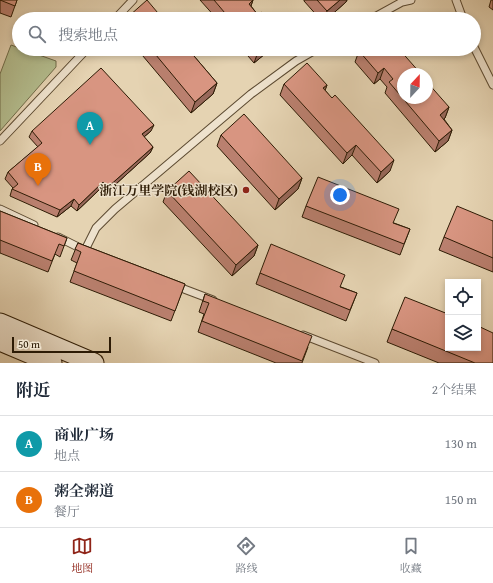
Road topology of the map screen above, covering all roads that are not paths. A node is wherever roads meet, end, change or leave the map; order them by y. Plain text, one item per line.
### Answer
1 (133, 0) edge
2 (410, 0) edge
3 (456, 0) edge
4 (122, 12) edge
5 (384, 12) edge
6 (460, 12) edge
7 (80, 56) edge
8 (305, 56) edge
9 (478, 56) edge
10 (493, 85) edge
11 (0, 141) edge
12 (0, 208) edge
13 (40, 228) edge
14 (53, 235) edge
15 (85, 250) junction
16 (92, 253) edge
17 (167, 282) edge
18 (219, 302) edge
19 (0, 324) edge
20 (293, 331) edge
21 (0, 341) edge
22 (52, 363) edge
23 (94, 363) edge
24 (375, 363) edge

1 - 4 lane
2 - 5 lane
3 - 6 lane
7 - 11 lane
8 - 15 lane
9 - 10 lane
12 - 13 lane
14 - 15 lane
15 - 16 lane
17 - 18 lane
19 - 23 main road
20 - 24 lane
21 - 22 main road

